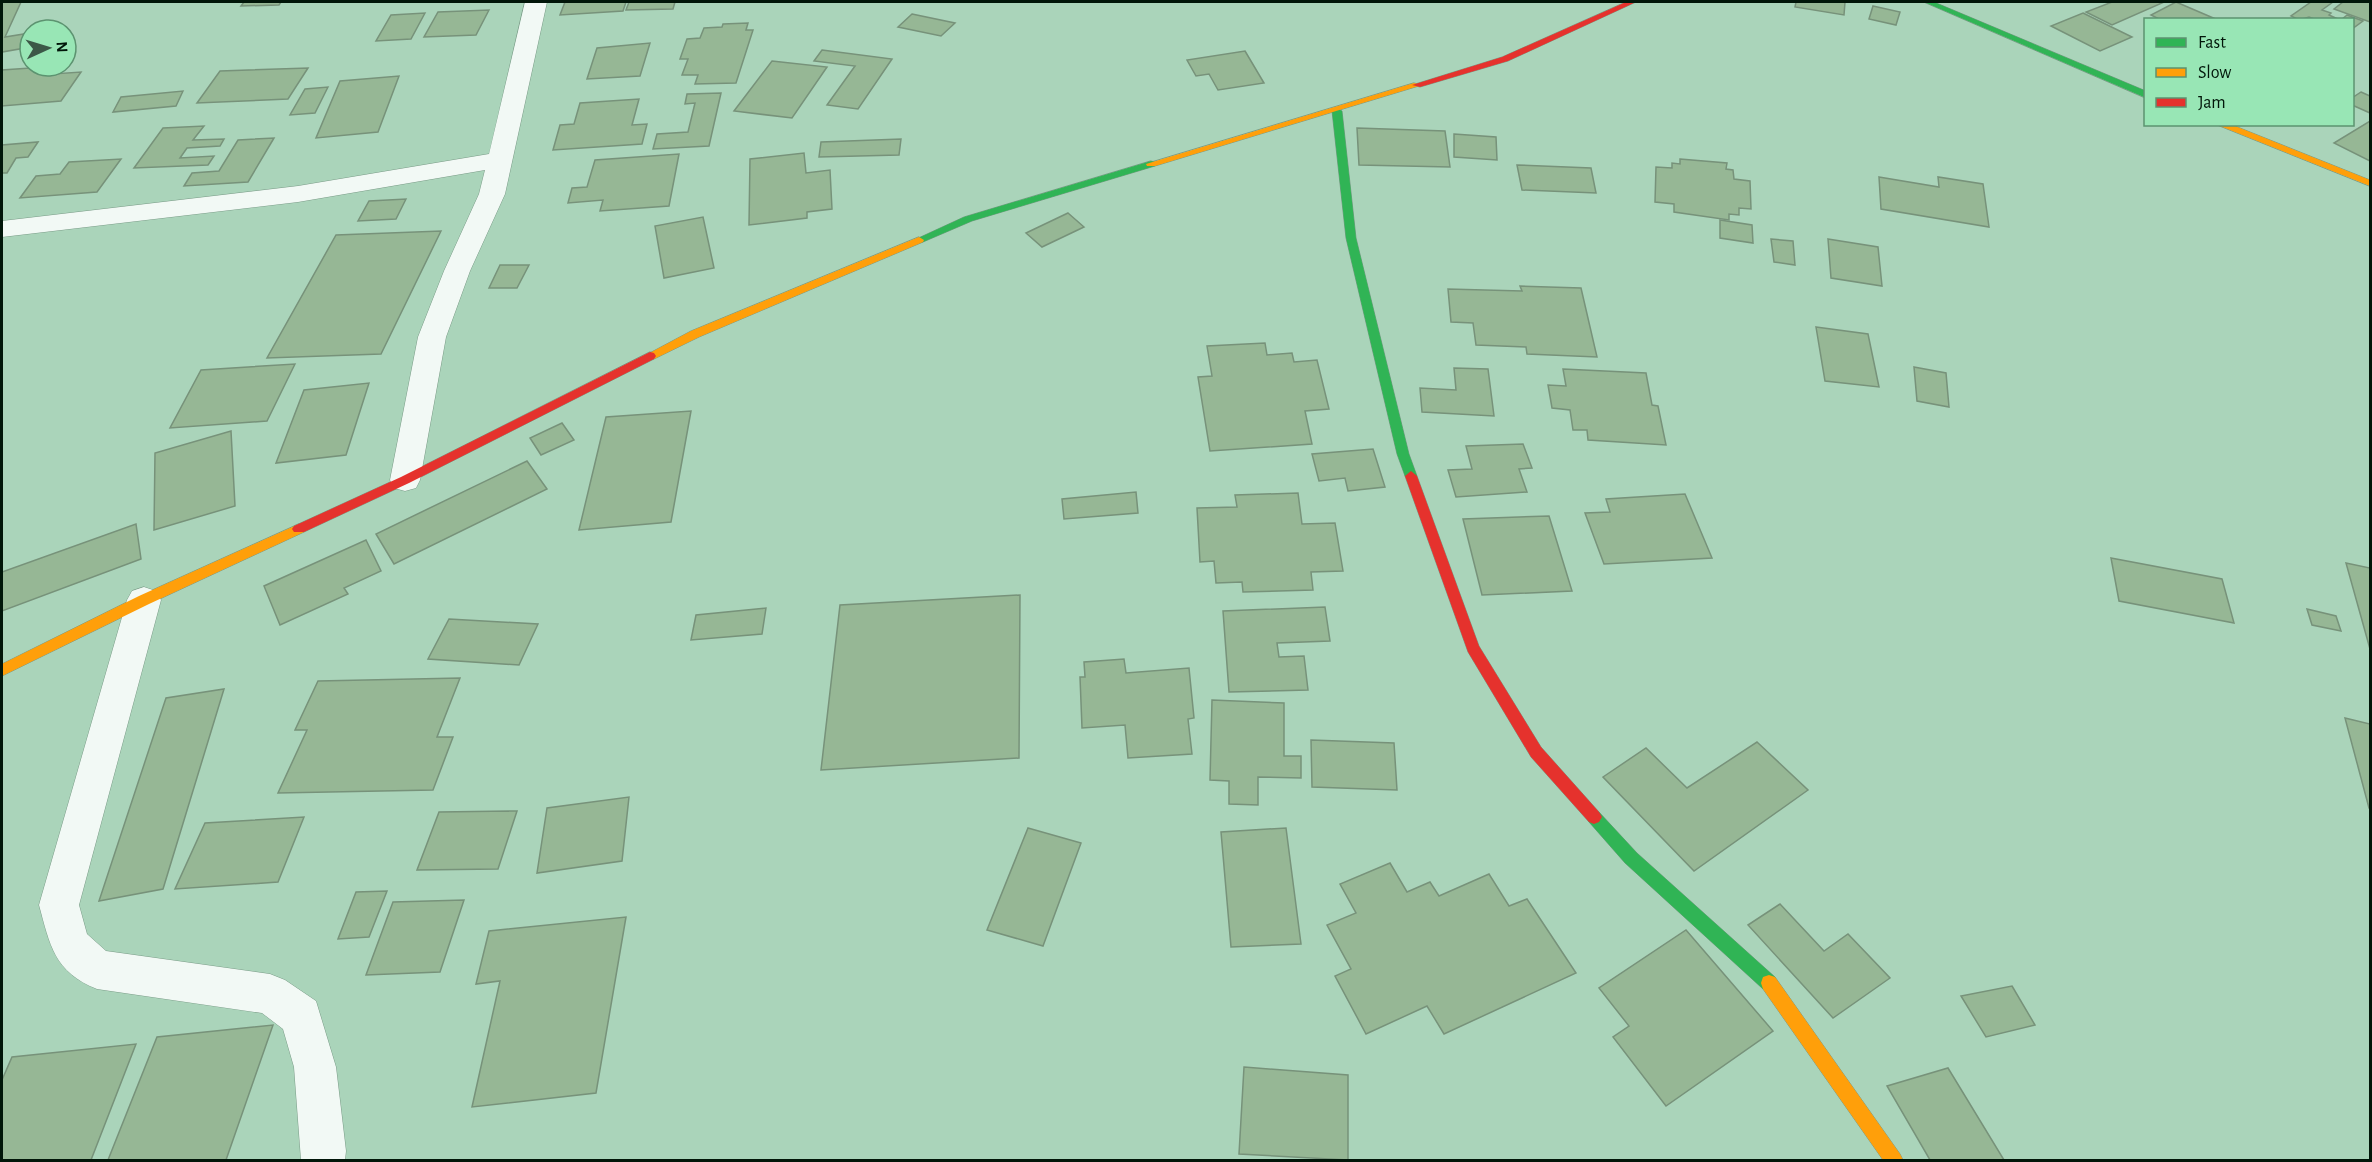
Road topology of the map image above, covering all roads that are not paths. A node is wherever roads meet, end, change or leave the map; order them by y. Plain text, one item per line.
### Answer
1 (536, 2) edge
2 (1632, 2) edge
3 (1928, 2) edge
4 (2144, 95) edge
5 (1337, 111) junction
6 (2225, 126) edge
7 (499, 160) junction
8 (2370, 183) edge
9 (2, 229) edge
10 (405, 480) junction
11 (144, 600) junction
12 (2, 670) edge
13 (323, 1161) edge
14 (1894, 1161) edge

1 - 7 street
2 - 5 street
3 - 4 street
5 - 10 street
5 - 14 street
6 - 8 street
7 - 9 street
7 - 10 street
10 - 11 street
11 - 12 street
11 - 13 street

